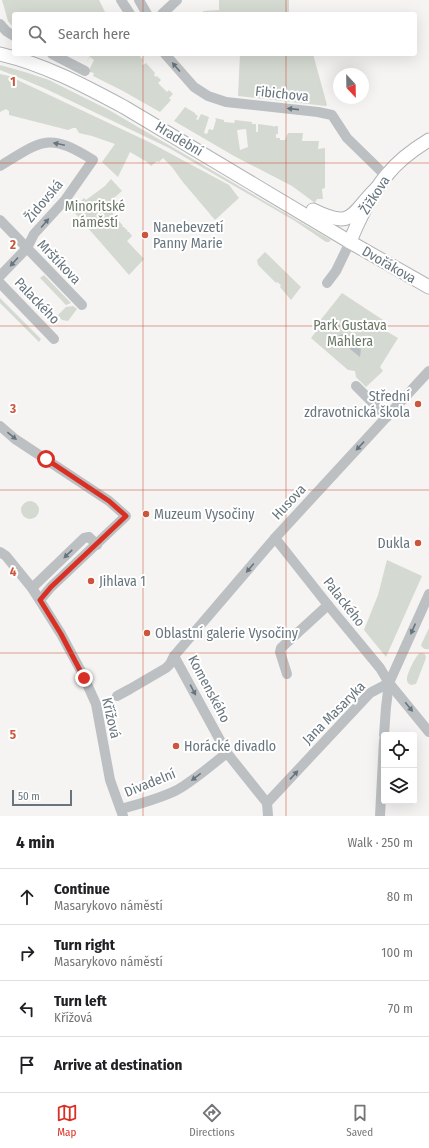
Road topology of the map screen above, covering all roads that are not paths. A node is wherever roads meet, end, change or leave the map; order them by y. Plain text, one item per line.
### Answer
1 (121, 0) edge
2 (139, 0) edge
3 (177, 0) edge
4 (129, 12) edge
5 (146, 12) edge
6 (164, 12) edge
7 (0, 24) edge
8 (12, 35) edge
9 (0, 54) edge
10 (56, 56) edge
11 (167, 56) edge
12 (85, 71) dead end
13 (429, 140) edge
14 (0, 166) edge
15 (386, 176) junction
16 (255, 184) junction
17 (377, 188) junction
18 (0, 220) edge
19 (350, 242) junction
20 (27, 248) junction
21 (0, 276) edge
22 (0, 283) edge
23 (327, 283) dead end
24 (429, 287) edge
25 (82, 305) dead end
26 (54, 339) dead end
27 (429, 371) edge
28 (356, 386) dead end
29 (386, 417) junction
30 (0, 426) edge
31 (275, 538) junction
32 (97, 545) junction
33 (0, 552) edge
34 (32, 588) junction
35 (429, 594) edge
36 (40, 600) junction
37 (328, 605) junction
38 (174, 656) junction
39 (288, 674) dead end
40 (389, 683) junction
41 (116, 696) dead end
42 (384, 732) edge
43 (429, 732) edge
44 (227, 752) junction
45 (383, 768) edge
46 (267, 803) junction
47 (122, 813) edge
48 (268, 816) edge
49 (380, 816) edge

1 - 4 street
2 - 5 street
3 - 6 street
7 - 8 street
9 - 16 main road, Hradební
10 - 12 street
15 -> 11 street, Fibichova
13 - 15 main road, Žižkova
20 -> 14 street, Židovská
15 - 17 main road, Žižkova
16 - 17 main road
16 - 19 main road, Hradební
17 - 19 main road, Žižkova
18 - 20 street, Mrštíkova
19 - 23 street
19 - 24 main road, Dvořákova
20 -> 21 street, Židovská
20 - 25 street, Mrštíkova
22 - 26 street, Palackého
27 - 29 street, Husova
28 - 29 street
29 -> 31 street, Husova
30 -> 32 street
31 - 37 street, Palackého
31 -> 38 street, Husova
32 -> 34 street
32 - 36 street
33 - 34 street, Křížová
34 - 36 street, Křížová
35 -> 40 street
36 - 47 street, Křížová
37 - 39 street
37 - 40 street, Palackého
38 - 41 street, Husova
38 -> 44 street, Komenského
40 - 42 street
40 -> 43 street, Palackého
46 -> 40 street, Jana Masaryka
44 - 46 street, Komenského
44 -> 47 street, Divadelní
45 - 49 street
46 - 48 street

